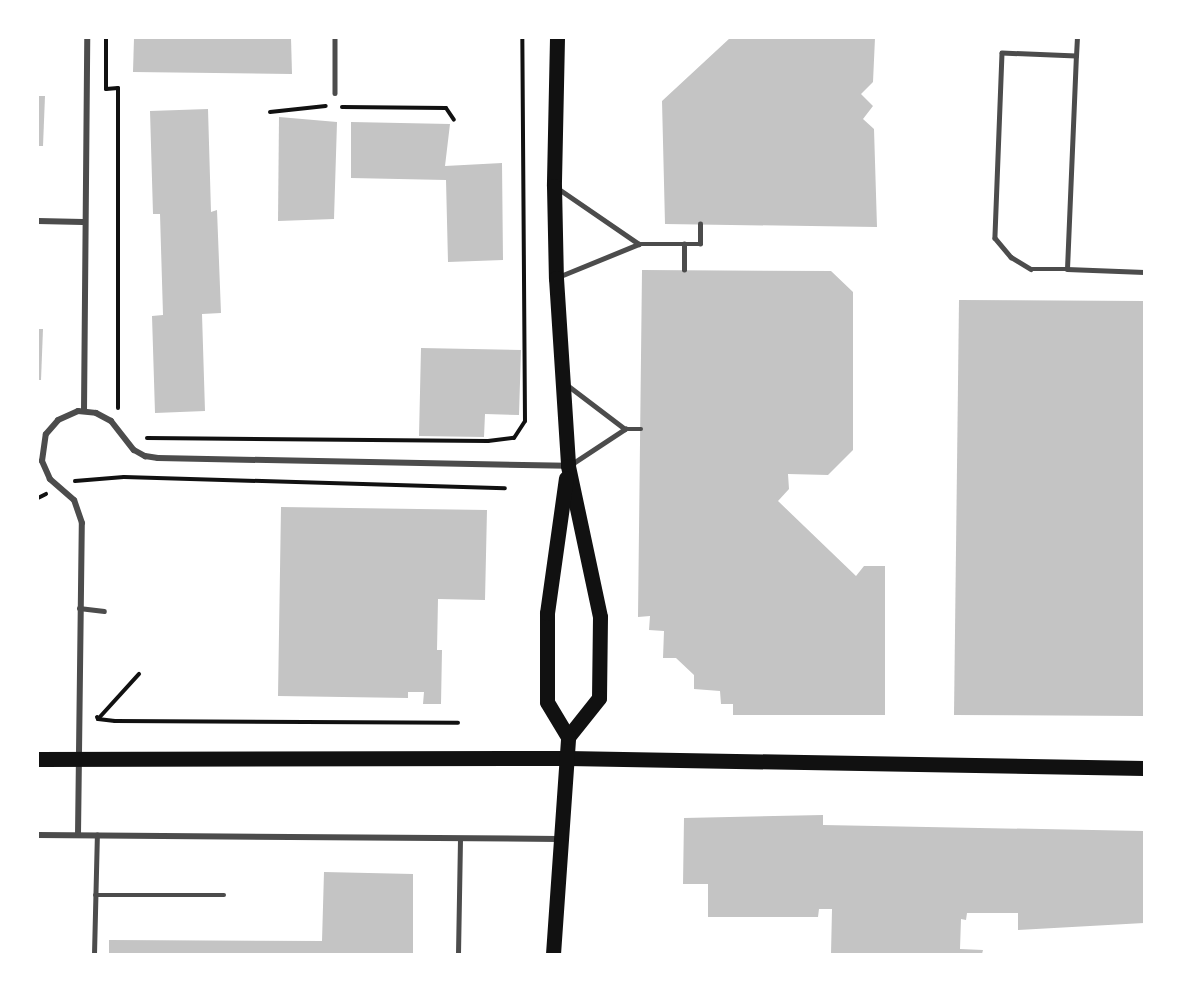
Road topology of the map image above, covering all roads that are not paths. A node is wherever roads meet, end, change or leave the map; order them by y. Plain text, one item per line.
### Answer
1 (87, 38) edge
2 (335, 38) edge
3 (557, 38) edge
4 (1077, 38) edge
5 (1076, 56) junction
6 (335, 93) dead end
7 (554, 186) junction
8 (38, 221) edge
9 (83, 222) junction
10 (700, 224) dead end
11 (639, 244) junction
12 (684, 244) junction
13 (1067, 269) junction
14 (684, 270) dead end
15 (1144, 272) edge
16 (556, 278) junction
17 (564, 383) junction
18 (84, 411) junction
19 (625, 429) junction
20 (641, 429) dead end
21 (39, 453) edge
22 (568, 466) junction
23 (79, 608) junction
24 (104, 611) dead end
25 (568, 737) junction
26 (567, 758) junction
27 (38, 759) edge
28 (78, 759) junction
29 (1144, 768) edge
30 (38, 835) edge
31 (78, 835) junction
32 (97, 836) junction
33 (559, 839) junction
34 (460, 840) junction
35 (95, 895) junction
36 (224, 895) dead end
37 (94, 954) edge
38 (458, 954) edge
39 (553, 954) edge

1 - 9 street
2 - 6 lane
3 - 7 main road
4 - 5 lane
5 - 13 lane
5 - 13 lane
7 - 11 lane
7 - 16 main road
8 - 9 street
9 - 18 street
10 - 12 lane
11 - 12 lane
11 - 16 lane
12 - 14 lane
13 - 15 lane
16 - 17 main road
17 - 19 lane
17 - 22 main road
18 - 21 street
18 - 22 street
19 - 20 lane
19 - 22 lane
21 - 23 street
22 - 25 main road
22 - 25 main road
23 - 24 lane
23 - 28 street
25 - 26 main road
26 - 28 main road
26 - 29 main road
26 - 33 main road
27 - 28 main road
28 - 31 street
30 - 31 street
31 - 32 street
32 - 34 street
32 - 35 lane
33 - 34 street
33 - 39 main road
34 - 38 lane
35 - 36 lane
35 - 37 lane

